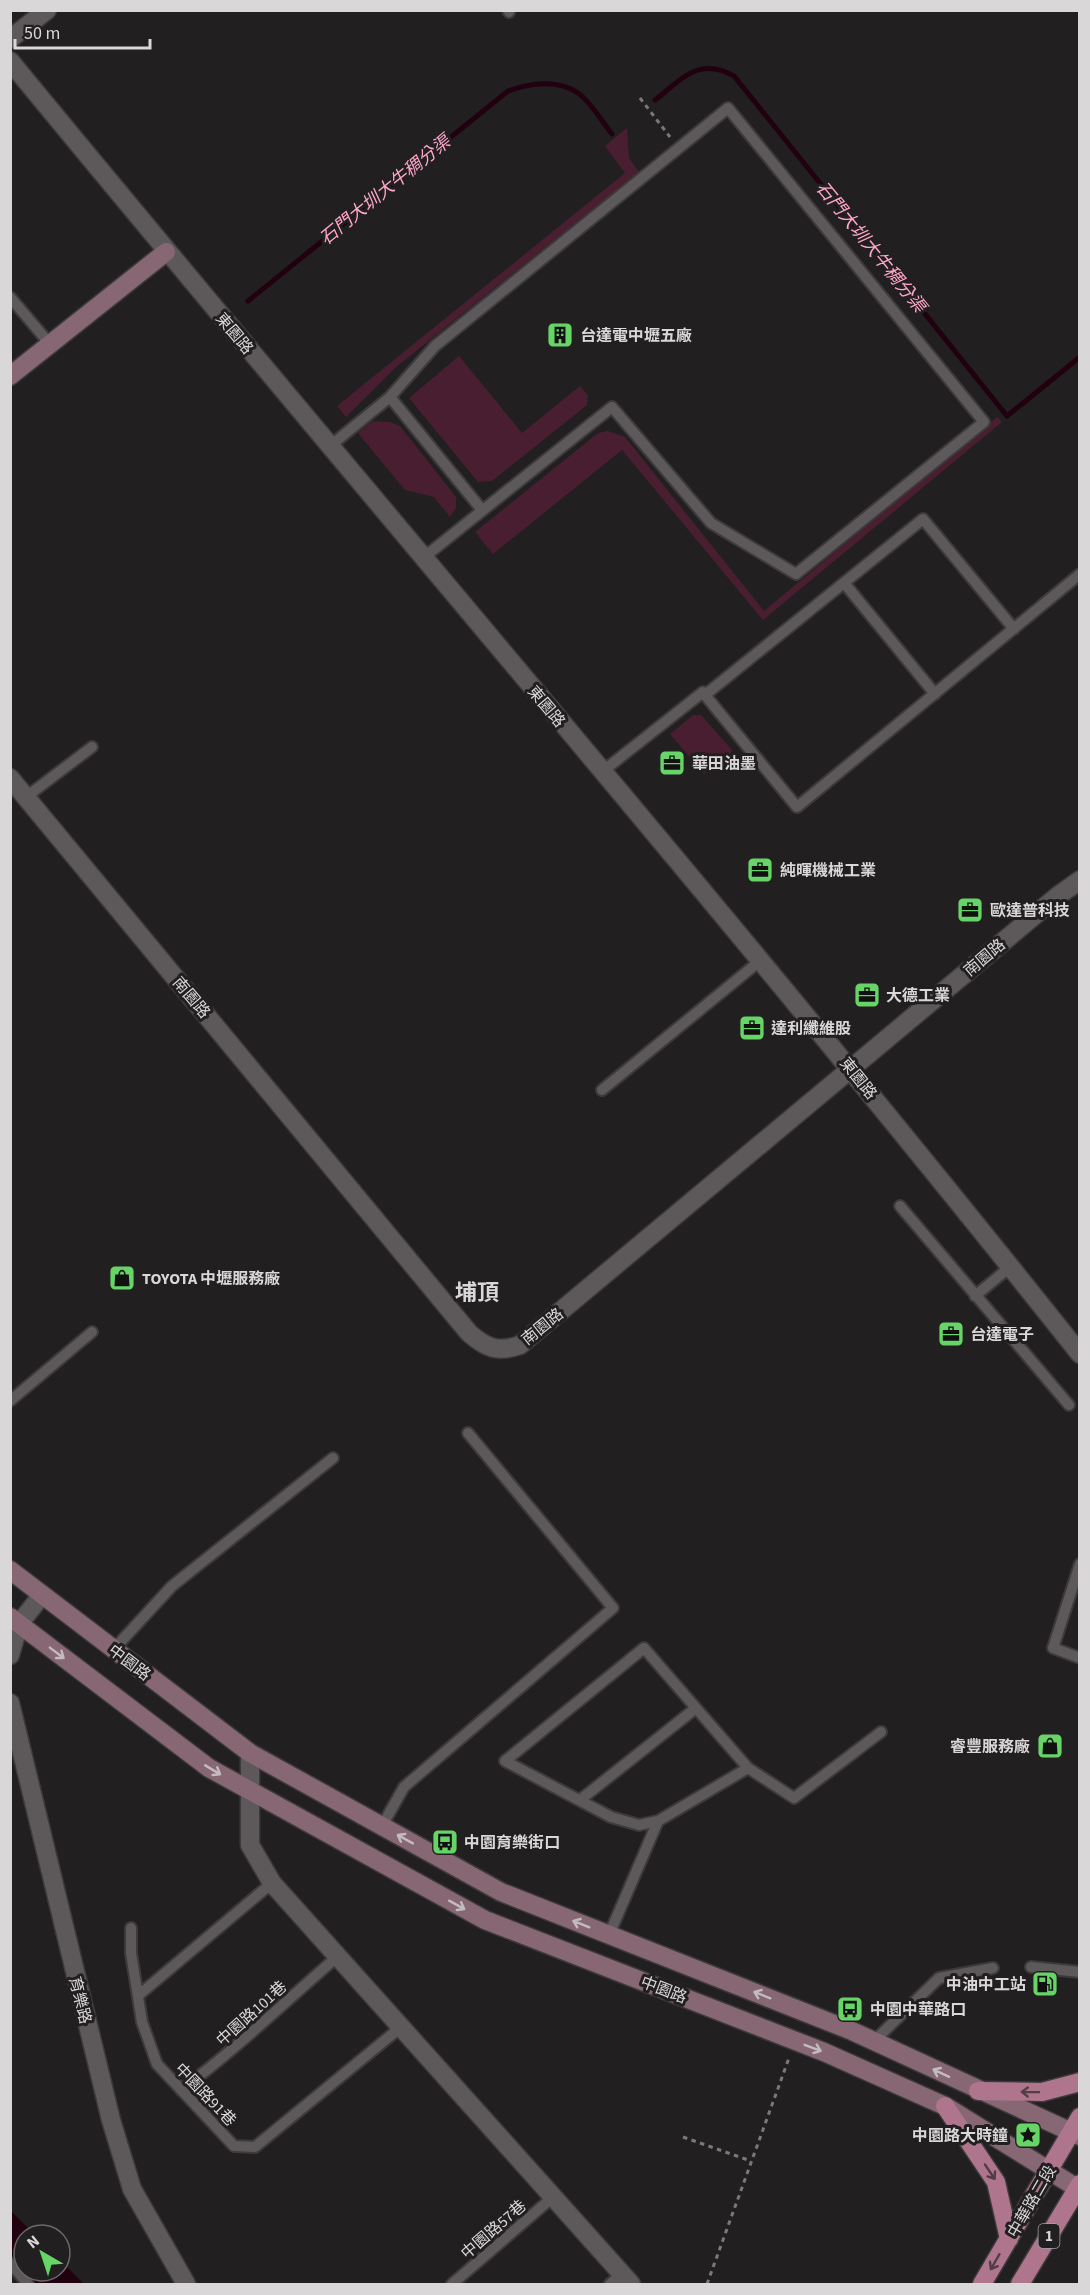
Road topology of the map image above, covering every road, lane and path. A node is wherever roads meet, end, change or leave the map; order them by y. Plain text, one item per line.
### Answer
1 (47, 10) edge
2 (10, 39) edge
3 (10, 61) edge
4 (639, 98) dead end
5 (679, 148) junction
6 (166, 252) junction
7 (10, 297) edge
8 (49, 343) junction
9 (10, 376) edge
10 (390, 397) junction
11 (330, 446) junction
12 (482, 510) junction
13 (423, 558) junction
14 (1080, 574) edge
15 (845, 584) junction
16 (1014, 629) junction
17 (934, 694) junction
18 (705, 695) junction
19 (92, 747) dead end
20 (603, 771) junction
21 (10, 778) edge
22 (26, 797) junction
23 (1080, 880) edge
24 (761, 960) junction
25 (851, 1068) junction
26 (603, 1090) dead end
27 (900, 1206) dead end
28 (1010, 1267) junction
29 (975, 1296) junction
30 (92, 1332) dead end
31 (1080, 1354) edge
32 (10, 1401) edge
33 (1069, 1405) dead end
34 (468, 1433) dead end
35 (333, 1458) dead end
36 (1080, 1564) edge
37 (10, 1570) edge
38 (42, 1595) junction
39 (15, 1621) edge
40 (114, 1649) junction
41 (10, 1655) edge
42 (1080, 1658) edge
43 (10, 1703) edge
44 (696, 1708) junction
45 (881, 1732) dead end
46 (250, 1753) junction
47 (748, 1768) junction
48 (250, 1791) junction
49 (580, 1800) junction
50 (658, 1821) junction
51 (382, 1826) junction
52 (272, 1883) junction
53 (131, 1928) dead end
54 (609, 1935) junction
55 (338, 1956) junction
56 (1031, 1967) dead end
57 (993, 1968) dead end
58 (1080, 1972) edge
59 (140, 1994) junction
60 (400, 2027) junction
61 (795, 2041) junction
62 (874, 2041) junction
63 (1080, 2082) edge
64 (181, 2090) junction
65 (978, 2091) junction
66 (945, 2106) junction
67 (1077, 2128) edge
68 (683, 2137) dead end
69 (752, 2161) junction
70 (1048, 2170) junction
71 (1079, 2187) edge
72 (553, 2197) junction
73 (1009, 2239) junction
74 (10, 2263) edge
75 (621, 2281) edge
76 (28, 2284) edge
77 (186, 2284) edge
78 (452, 2284) edge
79 (707, 2284) edge
80 (982, 2284) edge
81 (1020, 2284) edge

1 - 2 street
3 - 6 street, 東園路
4 - 5 path
5 - 10 lane
5 - 12 lane
6 - 8 main road
6 - 11 street, 東園路
7 - 8 lane
8 - 9 main road
10 - 11 lane
10 - 12 lane
11 - 13 street, 東園路
12 - 13 lane
13 - 20 street, 東園路
14 - 16 lane
15 - 16 lane
15 - 17 lane
15 - 18 lane
16 - 17 lane
17 - 18 lane
18 - 20 lane
19 - 22 lane
20 - 24 street, 東園路
21 - 22 street, 南園路
22 - 25 street, 南園路
23 - 25 street, 南園路
24 - 25 street, 東園路
24 - 26 lane
25 - 28 street, 東園路
27 - 29 lane
28 - 29 lane
28 - 31 street, 東園路
29 - 33 lane
30 - 32 lane
34 - 51 lane
35 - 40 lane
36 - 42 lane
37 - 38 main road, 中園路
38 - 39 street
38 - 40 main road, 中園路
39 - 41 street
39 -> 48 main road, 中園路
40 - 46 main road, 中園路
43 - 77 street, 育樂路
44 - 47 lane
44 - 49 lane
44 - 49 lane
45 - 47 lane
46 - 48 street
46 - 51 main road, 中園路
47 - 50 lane
48 - 52 street
48 -> 61 main road, 中園路
49 - 50 lane
50 - 54 lane
54 -> 51 main road, 中園路
52 - 55 street
52 - 59 lane
53 - 59 lane, 中園路91巷
62 -> 54 main road, 中園路
55 - 60 street
55 - 64 lane, 中園路101巷
56 - 58 lane
57 - 62 lane
59 - 64 lane, 中園路91巷
60 - 64 lane, 中園路91巷
60 - 72 street
61 -> 66 main road, 中園路
61 - 69 path
65 -> 62 main road, 中園路
63 -> 65 main road
65 - 67 main road, 中園路
66 - 70 main road, 中園路
66 -> 73 main road
67 - 70 main road, 中華路二段 / 1
68 - 69 path
69 - 79 path
70 - 71 main road, 中園路
70 - 73 main road, 中華路二段 / 1
71 - 81 main road, 中華路二段 / 1
72 - 75 street
72 - 78 lane, 中園路57巷
73 -> 80 main road, 中華路二段 / 1
74 - 76 lane

